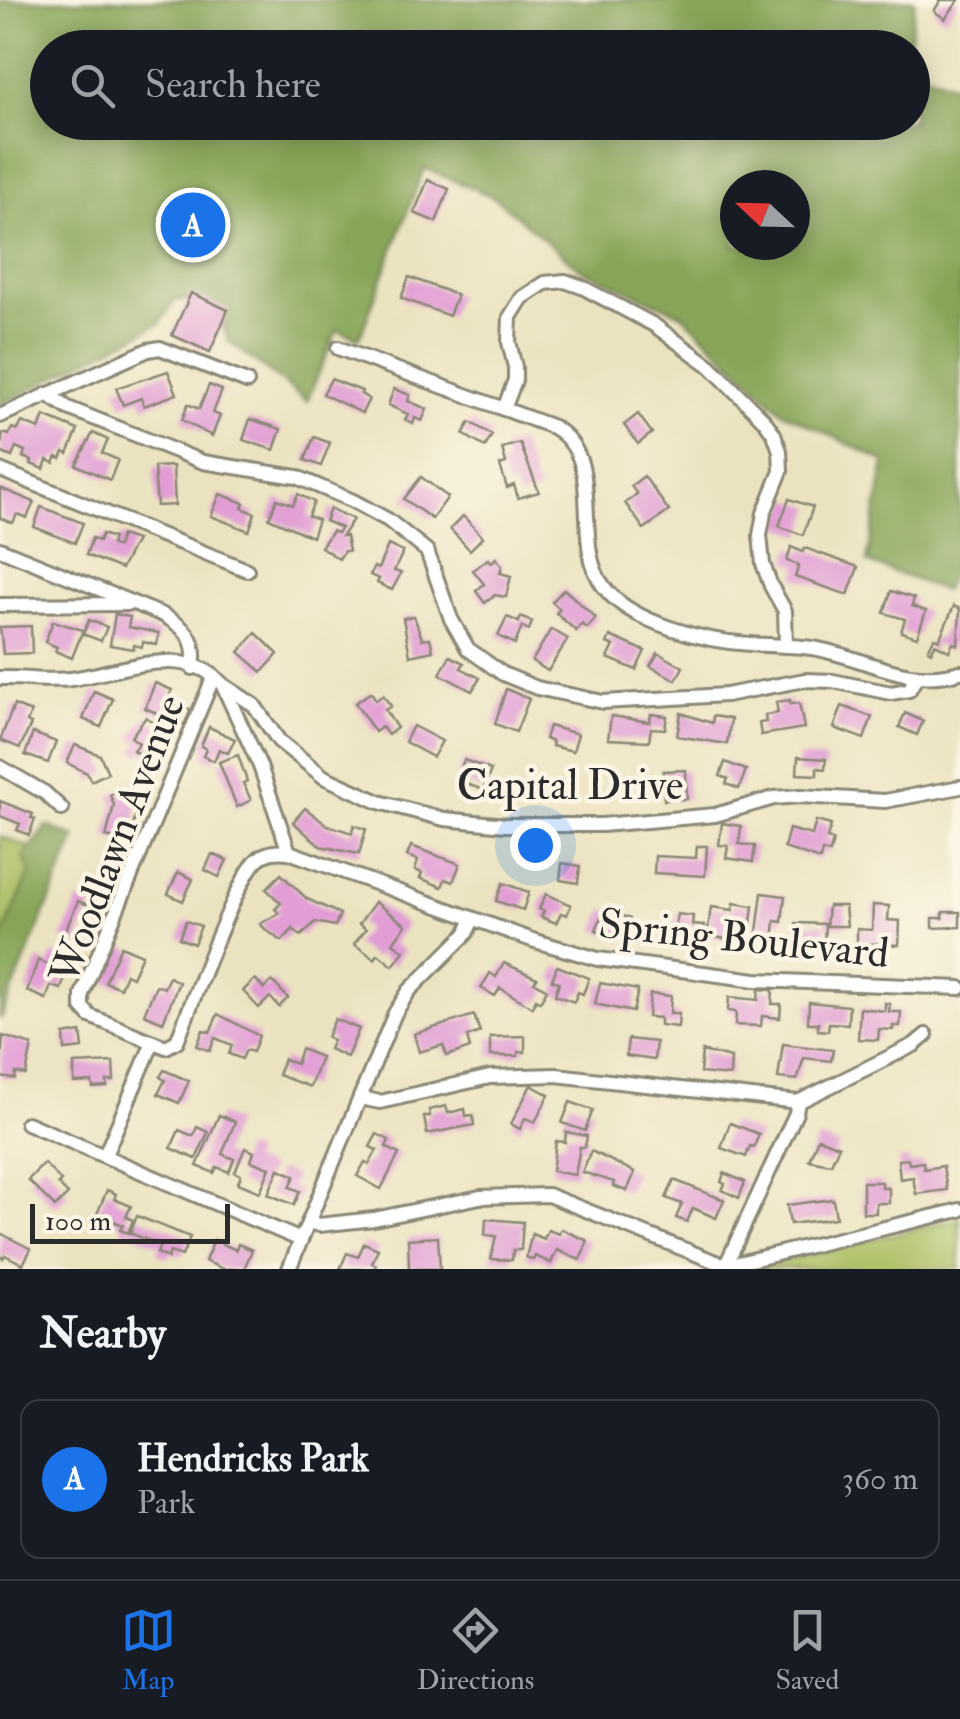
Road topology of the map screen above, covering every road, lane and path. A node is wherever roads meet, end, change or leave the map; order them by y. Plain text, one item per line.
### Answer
1 (338, 348) dead end
2 (247, 382) dead end
3 (47, 394) junction
4 (504, 409) junction
5 (0, 416) edge
6 (0, 470) edge
7 (0, 549) edge
8 (248, 570) dead end
9 (0, 604) edge
10 (134, 604) junction
11 (786, 646) junction
12 (193, 668) junction
13 (960, 672) edge
14 (916, 676) junction
15 (0, 678) edge
16 (218, 680) junction
17 (0, 767) edge
18 (960, 787) edge
19 (62, 809) dead end
20 (288, 852) junction
21 (473, 919) junction
22 (960, 988) edge
23 (926, 1035) dead end
24 (153, 1042) junction
25 (360, 1098) junction
26 (798, 1102) junction
27 (27, 1123) dead end
28 (105, 1155) junction
29 (960, 1210) edge
30 (309, 1222) junction
31 (301, 1240) junction
32 (726, 1268) edge
33 (290, 1269) edge

1 - 4 street
2 - 3 street
3 - 5 street
3 - 14 street
4 - 11 street
4 - 11 street
6 - 8 street
7 - 10 street
9 - 10 street
10 - 12 street
11 - 14 street
12 - 15 street
12 - 16 street
13 - 14 street
16 - 18 street, Capital Drive
16 - 20 street
16 - 24 street, Woodlawn Avenue
17 - 19 street
20 - 21 street, Spring Boulevard
20 - 24 street
21 - 22 street, Spring Boulevard
21 - 25 street
23 - 26 street
24 - 28 street
25 - 26 street
25 - 30 street
26 - 32 street
27 - 28 street
28 - 31 street
29 - 32 street
30 - 31 street
30 - 32 street
31 - 33 street

